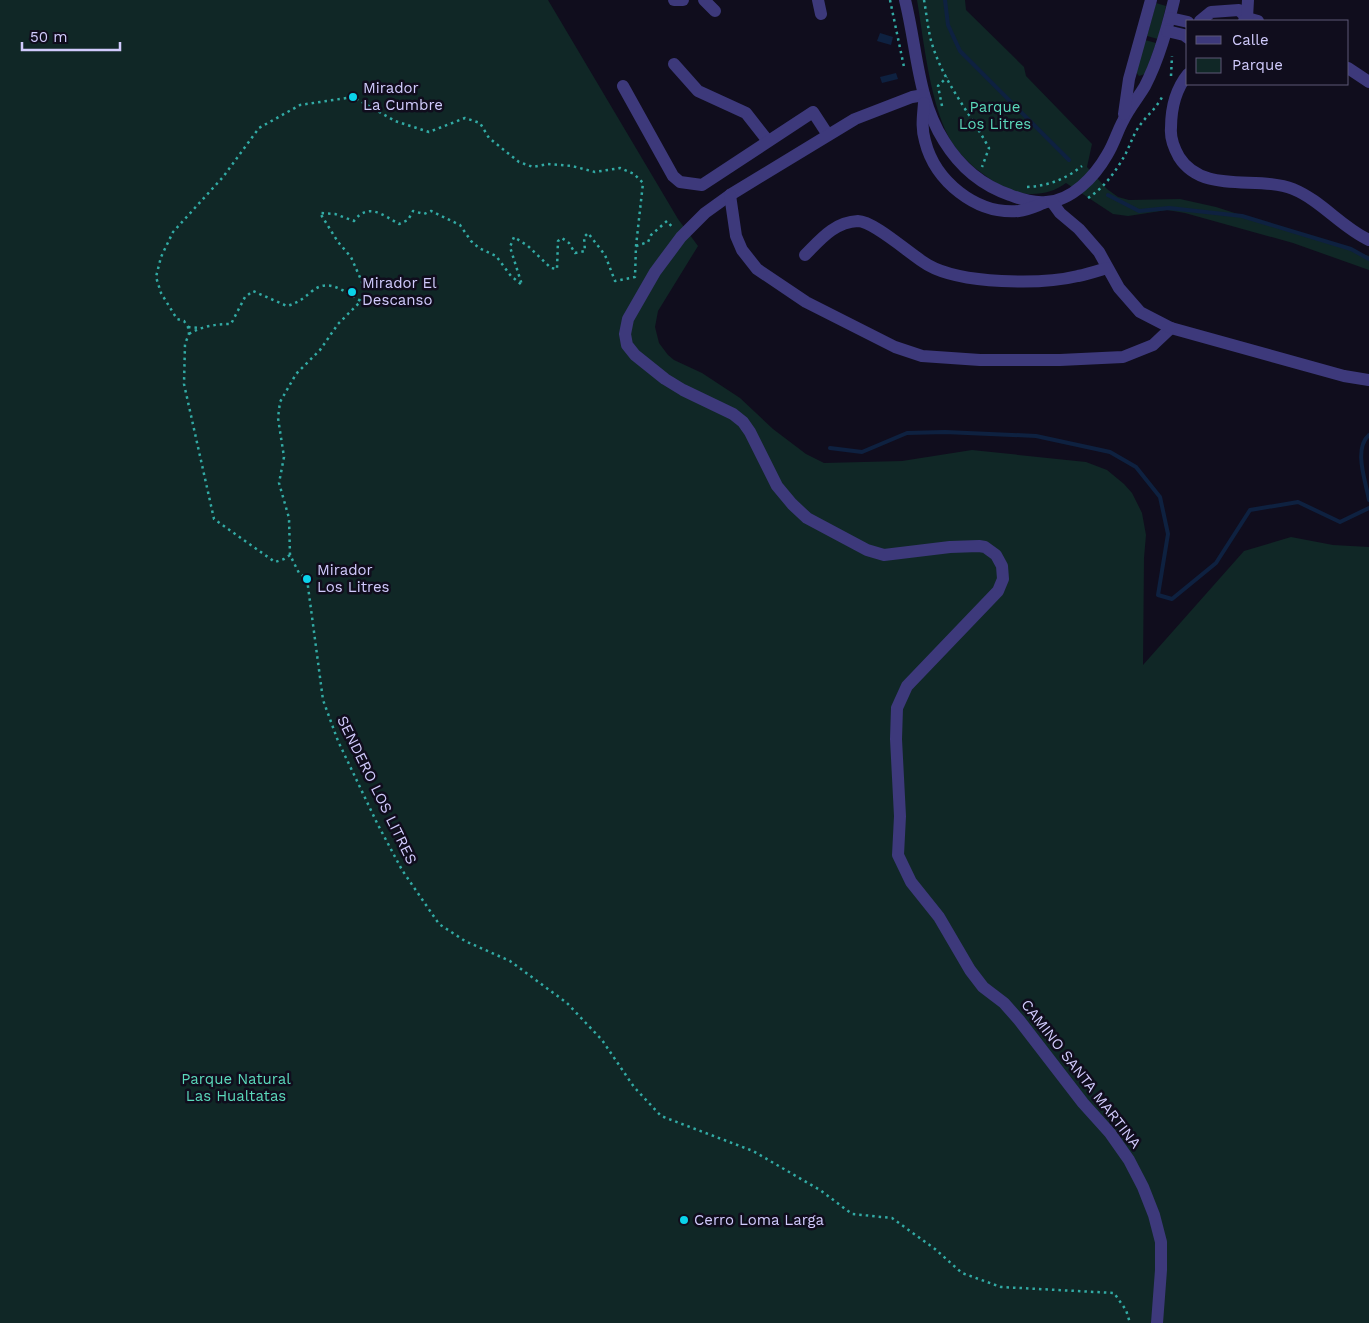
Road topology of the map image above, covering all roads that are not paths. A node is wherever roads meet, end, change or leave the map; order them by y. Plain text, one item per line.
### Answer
1 (674, 0) edge
2 (683, 0) edge
3 (704, 0) edge
4 (818, 0) edge
5 (905, 0) edge
6 (1151, 0) edge
7 (1174, 0) edge
8 (1248, 0) edge
9 (715, 11) dead end
10 (821, 14) dead end
11 (1170, 18) junction
12 (1200, 20) edge
13 (1247, 20) edge
14 (1186, 22) edge
15 (1178, 34) edge
16 (674, 64) dead end
17 (1349, 69) edge
18 (1186, 77) edge
19 (1129, 78) junction
20 (1369, 82) edge
21 (1145, 84) junction
22 (623, 86) dead end
23 (924, 95) junction
24 (1123, 120) junction
25 (828, 135) junction
26 (768, 142) junction
27 (730, 195) junction
28 (1048, 202) junction
29 (1369, 240) edge
30 (805, 255) dead end
31 (1107, 268) junction
32 (1170, 328) junction
33 (1369, 380) edge
34 (1157, 1323) edge

1 - 2 street
3 - 9 street
4 - 10 street
5 - 23 street
6 - 19 street
7 - 11 street
8 - 13 street
11 - 14 street
11 - 15 street
12 - 13 street
15 - 21 street
16 - 26 street
17 - 20 street
18 - 29 street
19 - 21 street
19 - 24 street
21 - 24 street
22 - 26 street
23 - 25 street, CAMINO SANTA MARTINA
23 - 28 street
23 - 28 street
24 - 28 street
25 - 26 street
25 - 27 street, CAMINO SANTA MARTINA
27 - 32 street
27 - 34 street, CAMINO SANTA MARTINA
28 - 31 street
30 - 31 street
31 - 32 street
32 - 33 street

